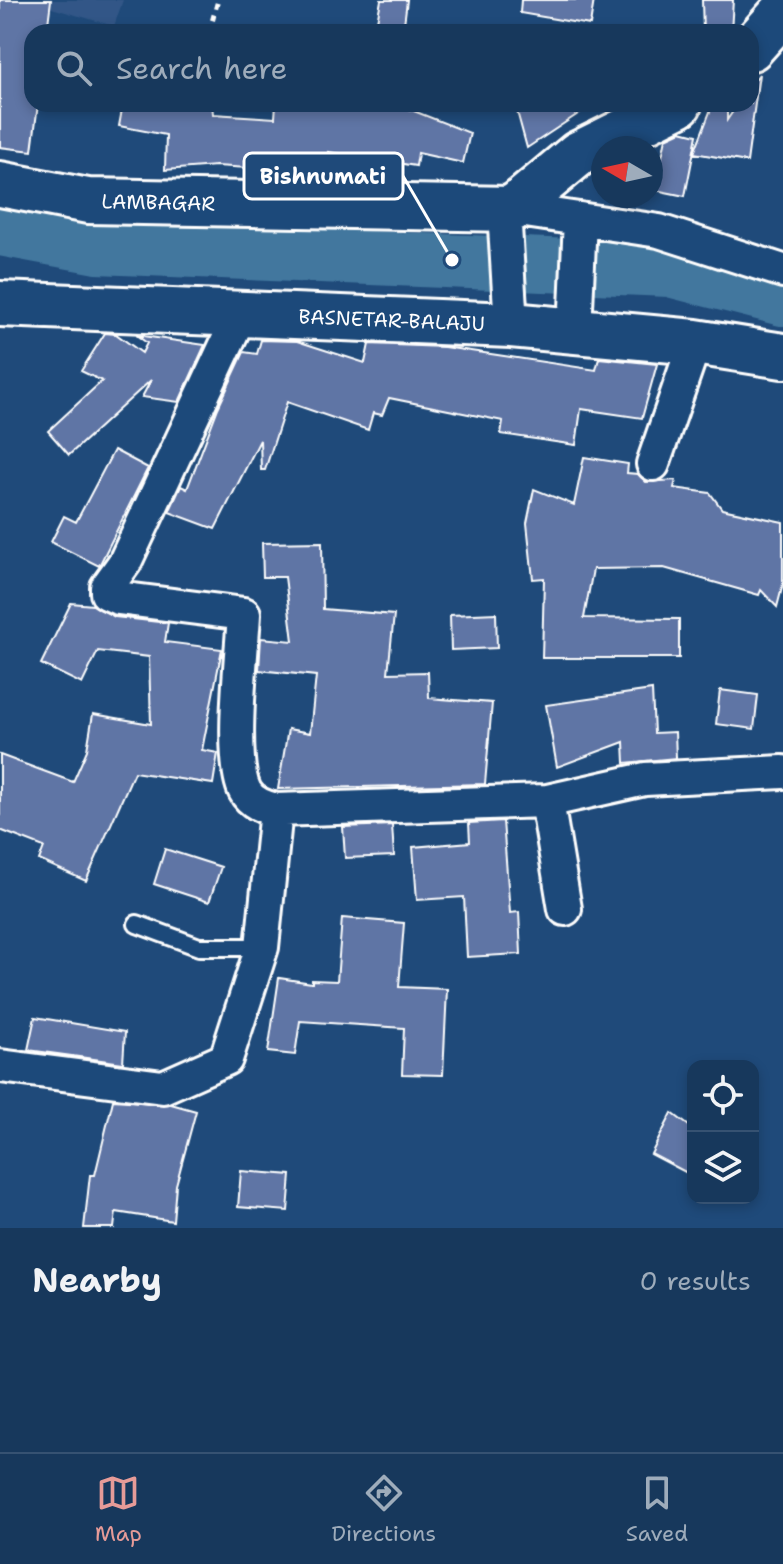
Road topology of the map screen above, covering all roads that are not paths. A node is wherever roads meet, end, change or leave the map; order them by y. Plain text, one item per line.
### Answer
1 (783, 12) edge
2 (759, 39) edge
3 (625, 116) edge
4 (0, 184) edge
5 (507, 219) junction
6 (579, 232) junction
7 (783, 271) edge
8 (0, 304) edge
9 (510, 313) junction
10 (240, 315) junction
11 (576, 318) junction
12 (695, 342) junction
13 (783, 356) edge
14 (653, 464) dead end
15 (783, 772) edge
16 (547, 801) junction
17 (276, 810) junction
18 (565, 909) dead end
19 (137, 924) dead end
20 (262, 947) junction
21 (0, 1066) edge

1 - 2 street
3 - 5 street
4 - 5 street, LAMBAGAR
5 - 6 street
5 - 9 street
6 - 7 street
6 - 11 street
8 - 10 street, BASNETAR-BALAJU
9 - 10 street, BASNETAR-BALAJU
9 - 11 street, BASNETAR-BALAJU
10 - 17 street
11 - 12 street, BASNETAR-BALAJU
12 - 13 street, BASNETAR-BALAJU
12 - 14 street
15 - 16 street
16 - 17 street
16 - 18 street
17 - 20 street
19 - 20 lane
20 - 21 street

